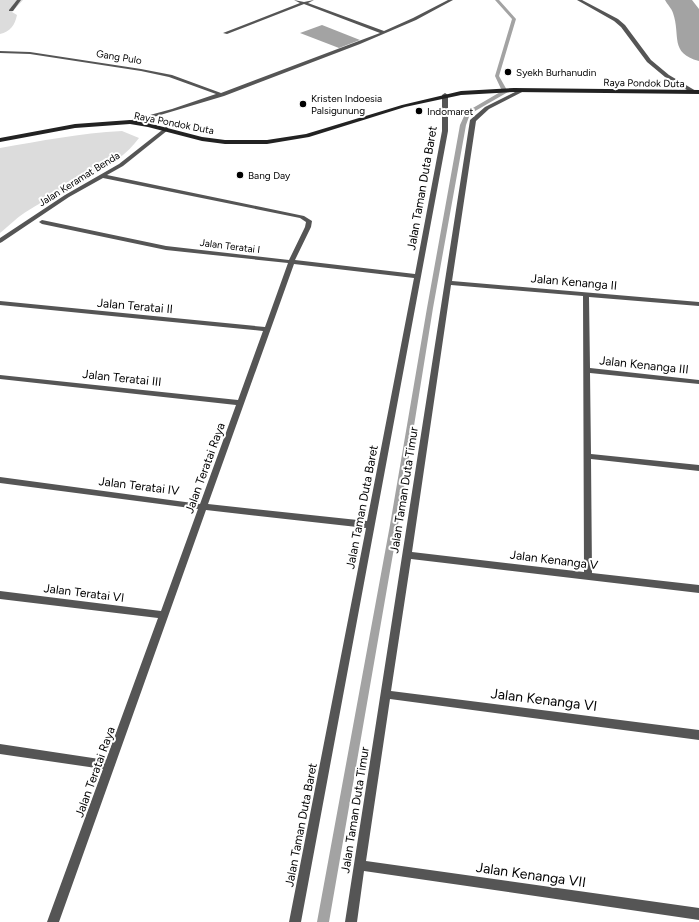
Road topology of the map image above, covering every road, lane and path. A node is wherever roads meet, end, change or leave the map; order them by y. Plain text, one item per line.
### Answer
1 (19, 0) edge
2 (296, 0) edge
3 (312, 0) edge
4 (451, 0) edge
5 (579, 0) edge
6 (304, 3) junction
7 (11, 10) dead end
8 (225, 33) dead end
9 (385, 33) junction
10 (0, 52) edge
11 (523, 90) junction
12 (697, 92) edge
13 (222, 95) junction
14 (445, 95) junction
15 (130, 122) junction
16 (166, 129) junction
17 (0, 140) edge
18 (103, 176) junction
19 (42, 222) dead end
20 (0, 241) edge
21 (291, 263) junction
22 (418, 276) junction
23 (448, 283) junction
24 (586, 294) junction
25 (0, 303) edge
26 (699, 304) edge
27 (268, 329) junction
28 (586, 370) junction
29 (0, 377) edge
30 (699, 382) edge
31 (241, 403) junction
32 (587, 456) junction
33 (699, 468) edge
34 (0, 480) edge
35 (203, 507) junction
36 (371, 525) junction
37 (406, 555) junction
38 (588, 576) junction
39 (699, 589) edge
40 (0, 595) edge
41 (164, 615) junction
42 (385, 694) junction
43 (699, 735) edge
44 (0, 749) edge
45 (110, 766) junction
46 (359, 865) junction
47 (699, 914) edge
48 (53, 922) edge
49 (295, 922) edge
50 (351, 922) edge

1 - 7 street
2 - 6 street
3 - 6 street
4 - 9 street
5 - 12 street
6 - 8 street
6 - 9 street
9 - 13 street
10 - 13 street, Gang Pulo
11 - 12 main road, Raya Pondok Duta
11 - 14 main road, Raya Pondok Duta
11 - 23 street, Jalan Taman Duta Timur
13 - 15 street
14 - 16 main road, Raya Pondok Duta
14 - 22 street, Jalan Taman Duta Baret
15 - 16 main road, Raya Pondok Duta
15 - 17 main road, Raya Pondok Duta
16 - 18 street, Jalan Keramat Benda
18 - 20 street, Jalan Keramat Benda
18 - 21 street, Jalan Teratai Raya
19 - 21 street, Jalan Teratai I
21 - 22 street, Jalan Teratai I
21 - 27 street, Jalan Teratai Raya
22 - 36 street, Jalan Taman Duta Baret
23 - 24 street, Jalan Kenanga II
23 - 37 street, Jalan Taman Duta Timur
24 - 26 street, Jalan Kenanga II
24 - 28 street
25 - 27 street, Jalan Teratai II
27 - 31 street, Jalan Teratai Raya
28 - 30 street, Jalan Kenanga III
28 - 32 street
29 - 31 street, Jalan Teratai III
31 - 35 street, Jalan Teratai Raya
32 - 33 street
32 - 38 street
34 - 35 street, Jalan Teratai IV
35 - 36 street, Jalan Teratai IV
35 - 41 street, Jalan Teratai Raya
36 - 49 street, Jalan Taman Duta Baret
37 - 38 street, Jalan Kenanga V
37 - 42 street, Jalan Taman Duta Timur
38 - 39 street, Jalan Kenanga V
40 - 41 street, Jalan Teratai VI
41 - 45 street, Jalan Teratai Raya
42 - 43 street, Jalan Kenanga VI
42 - 46 street, Jalan Taman Duta Timur
44 - 45 street
45 - 48 street, Jalan Teratai Raya
46 - 47 street, Jalan Kenanga VII
46 - 50 street, Jalan Taman Duta Timur

